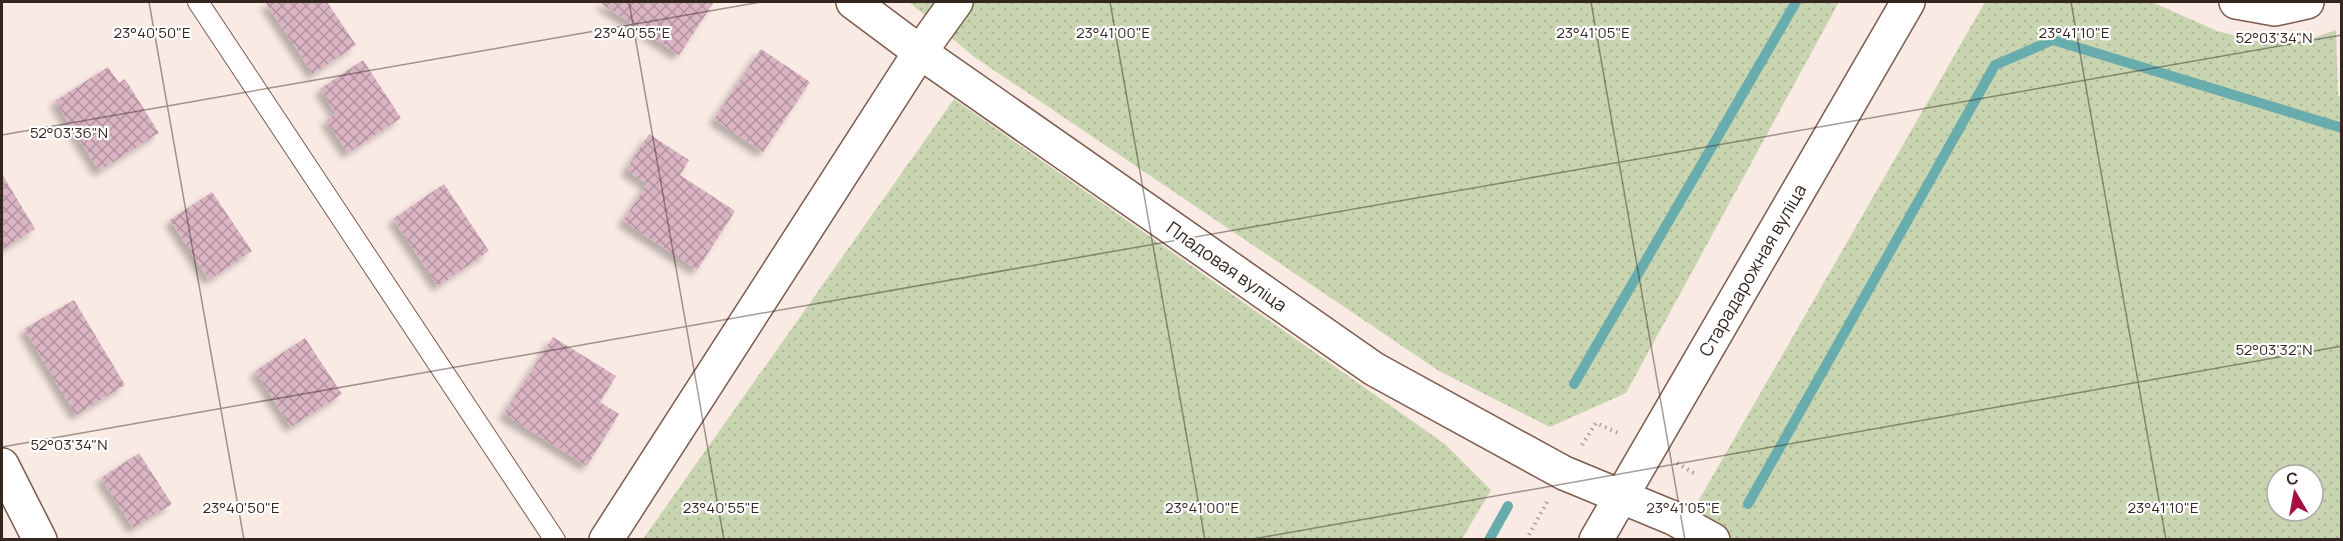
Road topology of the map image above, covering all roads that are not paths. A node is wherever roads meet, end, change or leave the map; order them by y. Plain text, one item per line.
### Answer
1 (198, 2) edge
2 (854, 2) edge
3 (956, 2) edge
4 (1908, 2) edge
5 (2236, 2) edge
6 (2307, 2) edge
7 (920, 52) junction
8 (2, 465) edge
9 (1620, 497) junction
10 (40, 540) edge
11 (555, 540) edge
12 (606, 540) edge
13 (1596, 540) edge
14 (1713, 540) edge

1 - 11 lane
2 - 7 street, Пладовая вуліца
3 - 7 street
4 - 9 street, Старадарожная вуліца
5 - 6 street
7 - 9 street, Пладовая вуліца
7 - 12 street
8 - 10 street
9 - 13 street, Старадарожная вуліца
9 - 14 street, Пладовая вуліца

